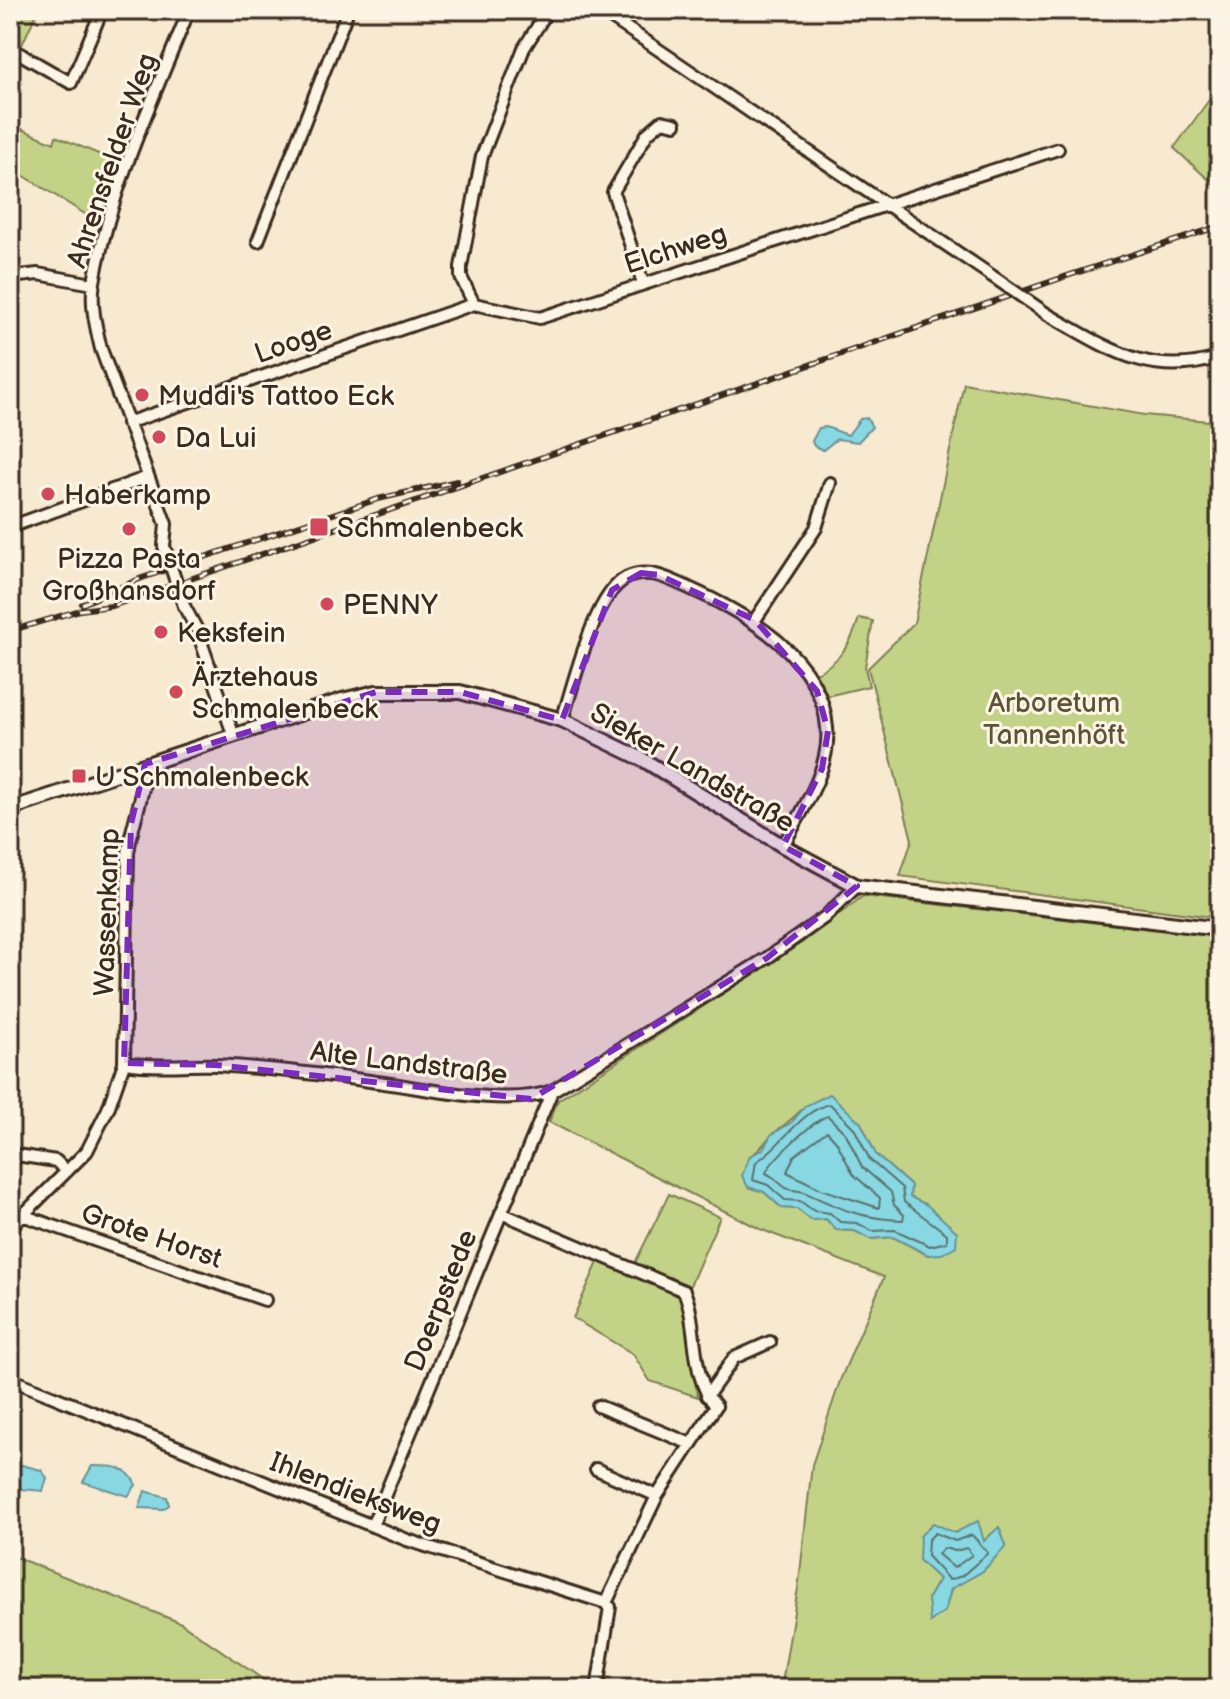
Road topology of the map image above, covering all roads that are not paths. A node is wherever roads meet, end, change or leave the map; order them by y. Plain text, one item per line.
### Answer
1 (102, 10) edge
2 (189, 10) edge
3 (348, 10) edge
4 (548, 10) edge
5 (600, 10) edge
6 (10, 48) edge
7 (675, 124) dead end
8 (1058, 149) dead end
9 (890, 204) junction
10 (258, 241) dead end
11 (10, 277) edge
12 (643, 283) junction
13 (93, 284) junction
14 (474, 304) junction
15 (1220, 357) edge
16 (127, 423) junction
17 (148, 477) junction
18 (830, 483) dead end
19 (10, 527) edge
20 (755, 620) junction
21 (562, 720) junction
22 (233, 734) junction
23 (145, 764) junction
24 (10, 809) edge
25 (783, 846) junction
26 (857, 886) junction
27 (1220, 929) edge
28 (124, 1063) junction
29 (552, 1091) junction
30 (10, 1154) edge
31 (66, 1171) junction
32 (501, 1213) junction
33 (22, 1215) junction
34 (10, 1228) edge
35 (265, 1300) dead end
36 (770, 1342) dead end
37 (10, 1379) edge
38 (707, 1396) junction
39 (598, 1406) dead end
40 (691, 1444) junction
41 (596, 1469) dead end
42 (657, 1496) junction
43 (372, 1526) junction
44 (606, 1603) junction
45 (597, 1689) edge

1 - 6 street
2 - 13 street, Ahrensfelder Weg
3 - 10 street
4 - 14 street
5 - 9 street
7 - 12 street
8 - 9 street, Elchweg
9 - 12 street, Elchweg
9 - 15 street, bridge
11 - 13 street
12 - 14 street, Elchweg
13 - 16 street, Ahrensfelder Weg
14 - 16 street, Looge
16 - 17 street, Ahrensfelder Weg
17 - 19 street
17 - 22 street, Ahrensfelder Weg, bridge
18 - 20 street
20 - 21 street
20 - 25 street
21 - 22 street, Sieker Landstraße
21 - 25 street, Sieker Landstraße
22 - 23 street, Sieker Landstraße
23 - 24 street, Sieker Landstraße
23 - 28 street, Wassenkamp
25 - 26 street, Sieker Landstraße
26 - 27 street, Sieker Landstraße
26 - 29 street, Alte Landstraße
28 - 29 street, Alte Landstraße
28 - 31 street
29 - 32 street, Doerpstede
30 - 31 street
31 - 33 street
32 - 38 street
32 - 43 street, Doerpstede
33 - 34 street
33 - 35 street, Grote Horst
36 - 38 street
37 - 43 street, Ihlendieksweg
38 - 40 street
39 - 40 street
40 - 42 street
41 - 42 street
42 - 44 street
43 - 44 street, Ihlendieksweg
44 - 45 street

